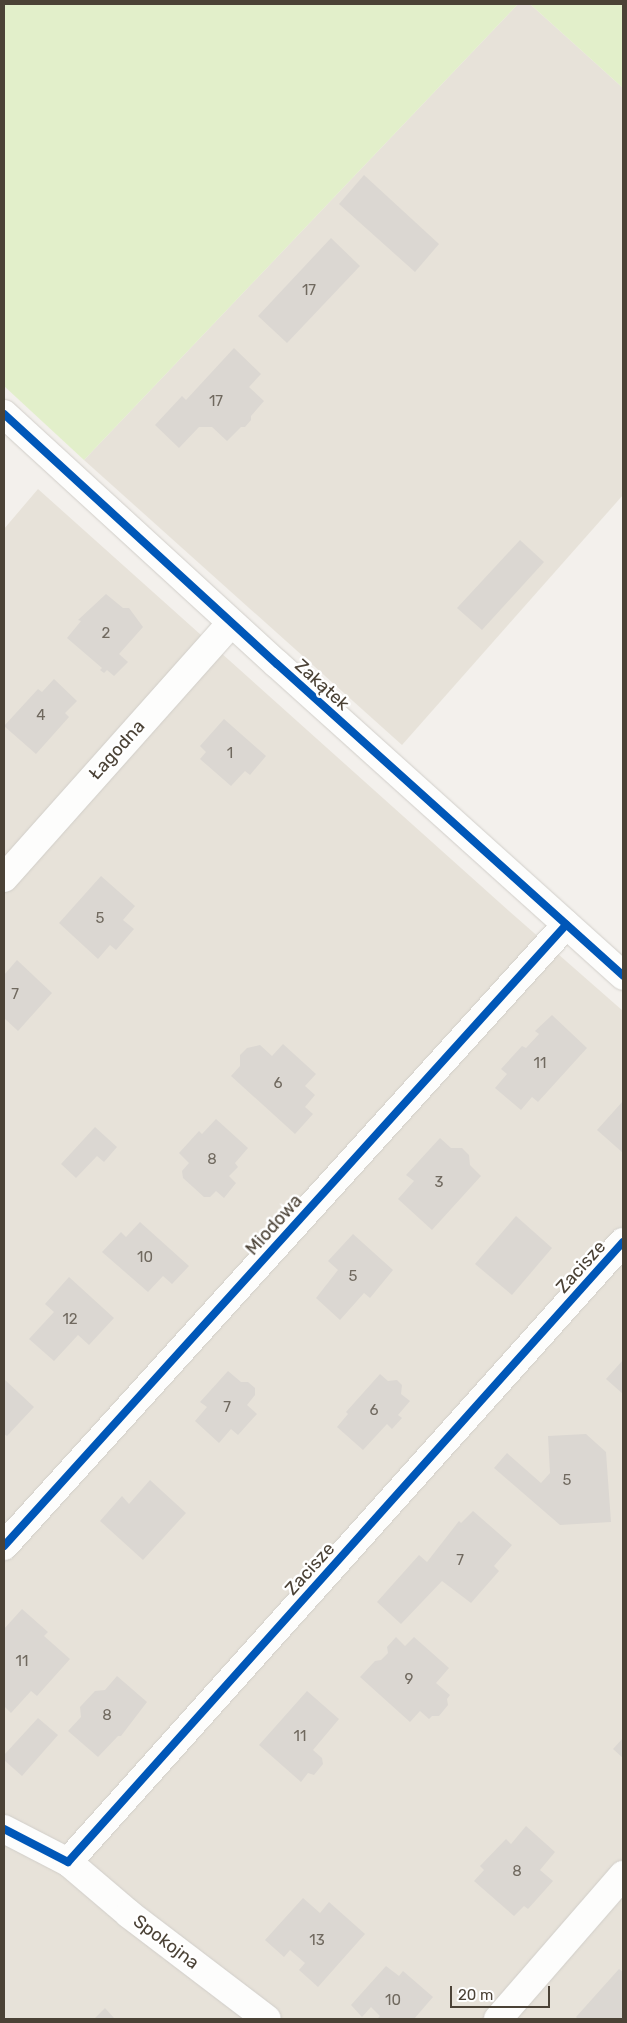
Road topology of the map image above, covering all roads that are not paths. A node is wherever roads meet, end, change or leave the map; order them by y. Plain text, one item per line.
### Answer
1 (4, 414) edge
2 (231, 623) junction
3 (4, 878) edge
4 (566, 925) junction
5 (623, 976) edge
6 (623, 1242) edge
7 (4, 1546) edge
8 (4, 1829) edge
9 (68, 1862) junction
10 (623, 1875) edge
11 (267, 2019) edge
12 (498, 2019) edge

1 - 2 street, Zakątek
2 - 3 street, Łagodna
2 - 4 street, Zakątek
4 - 5 street, Zakątek
4 - 7 street, Miodowa
6 - 9 street, Zacisze
8 - 9 street
9 - 11 street, Spokojna
10 - 12 street

